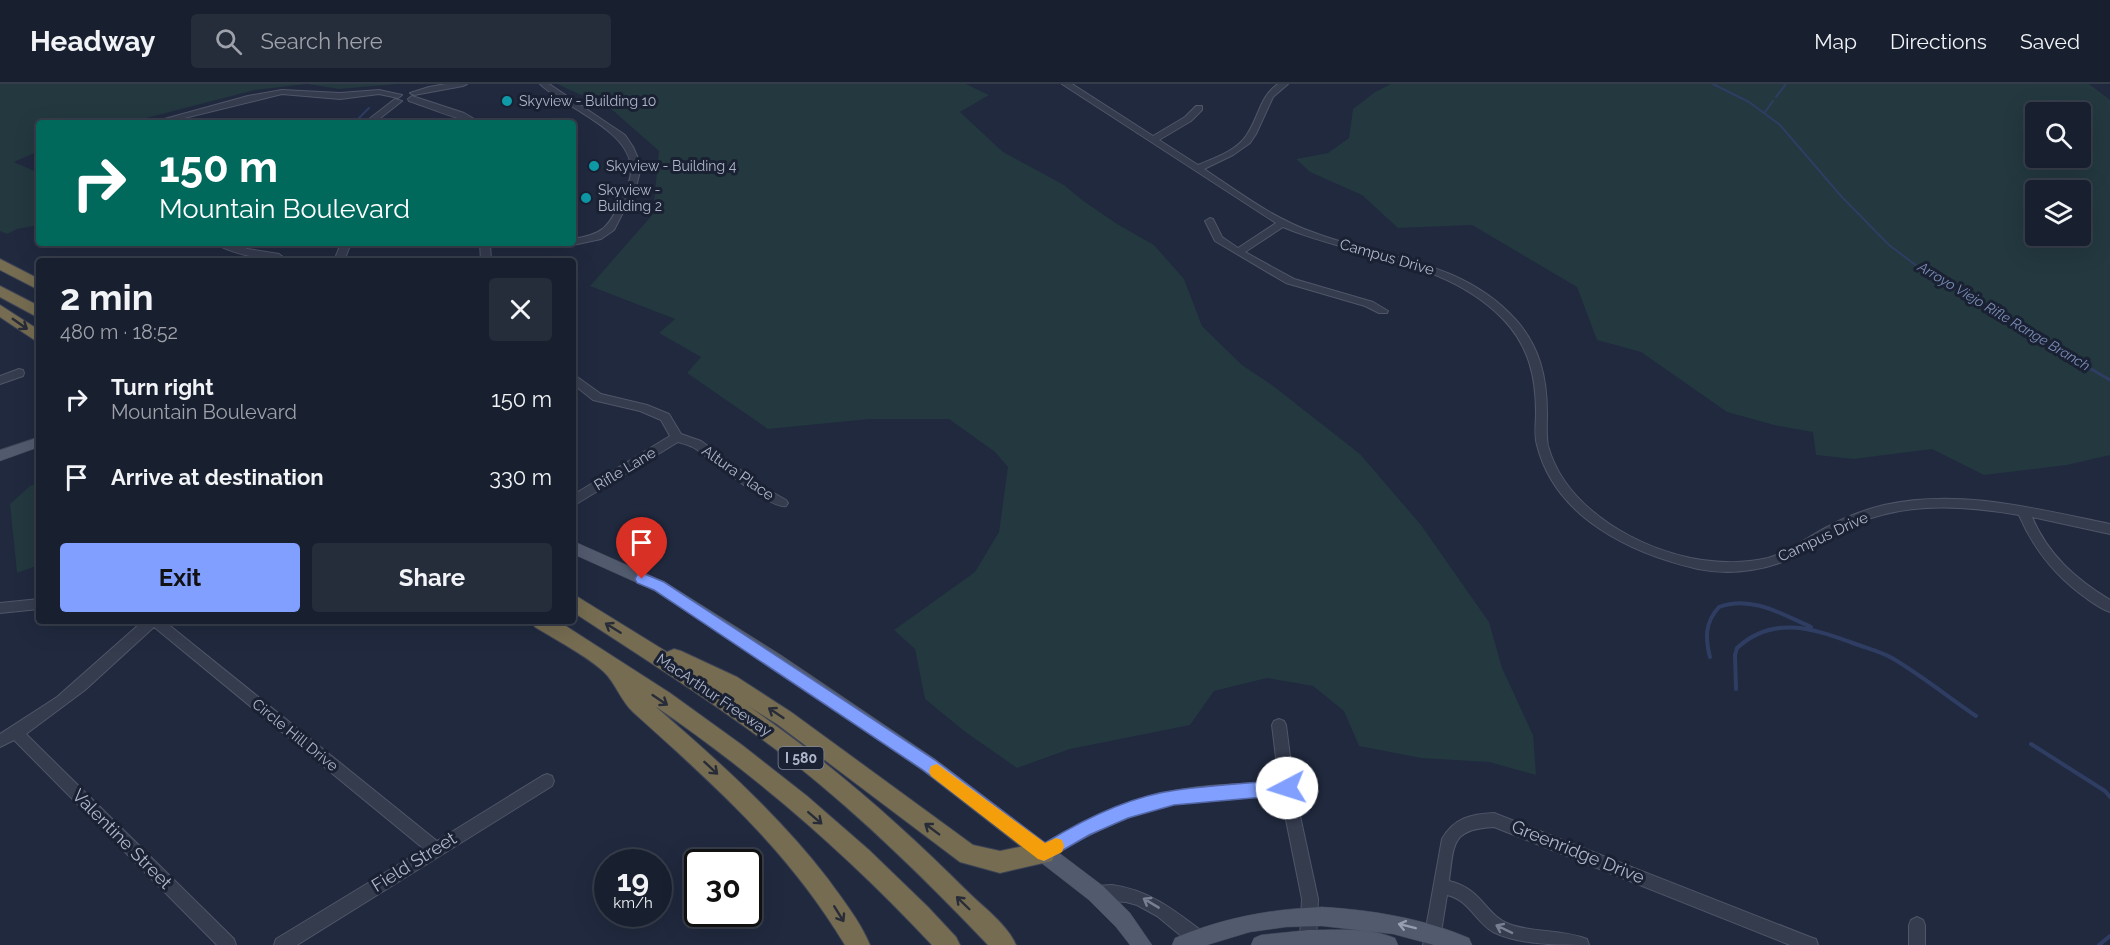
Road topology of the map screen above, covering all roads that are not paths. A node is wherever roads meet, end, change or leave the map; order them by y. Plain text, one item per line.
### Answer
1 (463, 84) edge
2 (544, 84) edge
3 (1066, 84) edge
4 (1284, 84) edge
5 (413, 96) junction
6 (398, 98) junction
7 (1199, 108) dead end
8 (166, 120) edge
9 (372, 120) edge
10 (471, 120) edge
11 (1152, 140) junction
12 (1198, 169) junction
13 (1209, 221) dead end
14 (1283, 223) junction
15 (576, 242) edge
16 (229, 246) edge
17 (1238, 252) junction
18 (0, 253) edge
19 (280, 258) edge
20 (0, 264) edge
21 (36, 269) edge
22 (36, 283) edge
23 (0, 291) edge
24 (0, 310) edge
25 (36, 311) edge
26 (1383, 311) dead end
27 (36, 336) edge
28 (19, 373) dead end
29 (0, 380) edge
30 (576, 380) edge
31 (677, 437) junction
32 (36, 443) edge
33 (0, 456) edge
34 (576, 499) edge
35 (782, 503) dead end
36 (2024, 512) junction
37 (2110, 529) edge
38 (576, 548) edge
39 (36, 604) edge
40 (576, 605) edge
41 (2110, 607) edge
42 (0, 608) edge
43 (151, 624) edge
44 (158, 624) edge
45 (547, 624) edge
46 (637, 643) junction
47 (612, 667) junction
48 (1280, 725) dead end
49 (16, 733) junction
50 (0, 741) edge
51 (547, 781) dead end
52 (1287, 788) junction
53 (435, 848) junction
54 (1044, 853) junction
55 (1440, 886) junction
56 (1096, 892) junction
57 (1310, 916) junction
58 (1917, 925) dead end
59 (1432, 939) edge
60 (1308, 940) junction
61 (1189, 941) edge
62 (1284, 943) edge
63 (228, 945) edge
64 (282, 945) edge
65 (858, 945) edge
66 (948, 945) edge
67 (1004, 945) edge
68 (1142, 945) edge
69 (1261, 945) edge
70 (1388, 945) edge
71 (1462, 945) edge
72 (1581, 945) edge
73 (1810, 945) edge
74 (1917, 945) edge

1 - 5 street
2 - 15 street
3 - 11 street, Campus Drive
4 - 12 street
5 - 6 street
5 - 10 street
6 - 8 street
6 - 9 street
7 - 11 street
11 - 12 street, Campus Drive
12 - 14 street, Campus Drive
13 - 17 street
14 - 17 street
14 - 36 street, Campus Drive
16 - 19 street
17 - 26 street
18 - 21 highway
20 - 22 highway
23 - 25 highway
24 -> 27 highway
28 - 29 street
30 - 31 street, Altura Place
31 - 34 street, Rifle Lane
31 - 35 street, Altura Place
32 - 33 main road
36 - 37 street, Campus Drive
36 - 41 street
38 - 54 main road
39 - 42 street
46 -> 40 highway, MacArthur Freeway / I 580
43 - 49 street
44 - 53 street, Circle Hill Drive
45 - 47 highway, I 580
54 -> 46 highway
67 -> 46 highway, MacArthur Freeway / I 580
47 -> 65 highway
47 -> 66 highway, I 580
48 - 52 street
49 - 50 street
49 - 63 street, Valentine Street
51 - 53 street, Field Street
52 - 54 street
52 - 57 street
53 - 64 street, Field Street
54 - 56 main road
55 - 59 street, Greenridge Drive
72 -> 55 street
55 - 73 street, Greenridge Drive
61 -> 56 street
56 - 68 main road
59 -> 57 main road
57 - 60 street
57 - 61 main road
58 - 74 street
59 - 71 main road
60 - 62 main road
60 - 70 main road
62 - 69 main road

